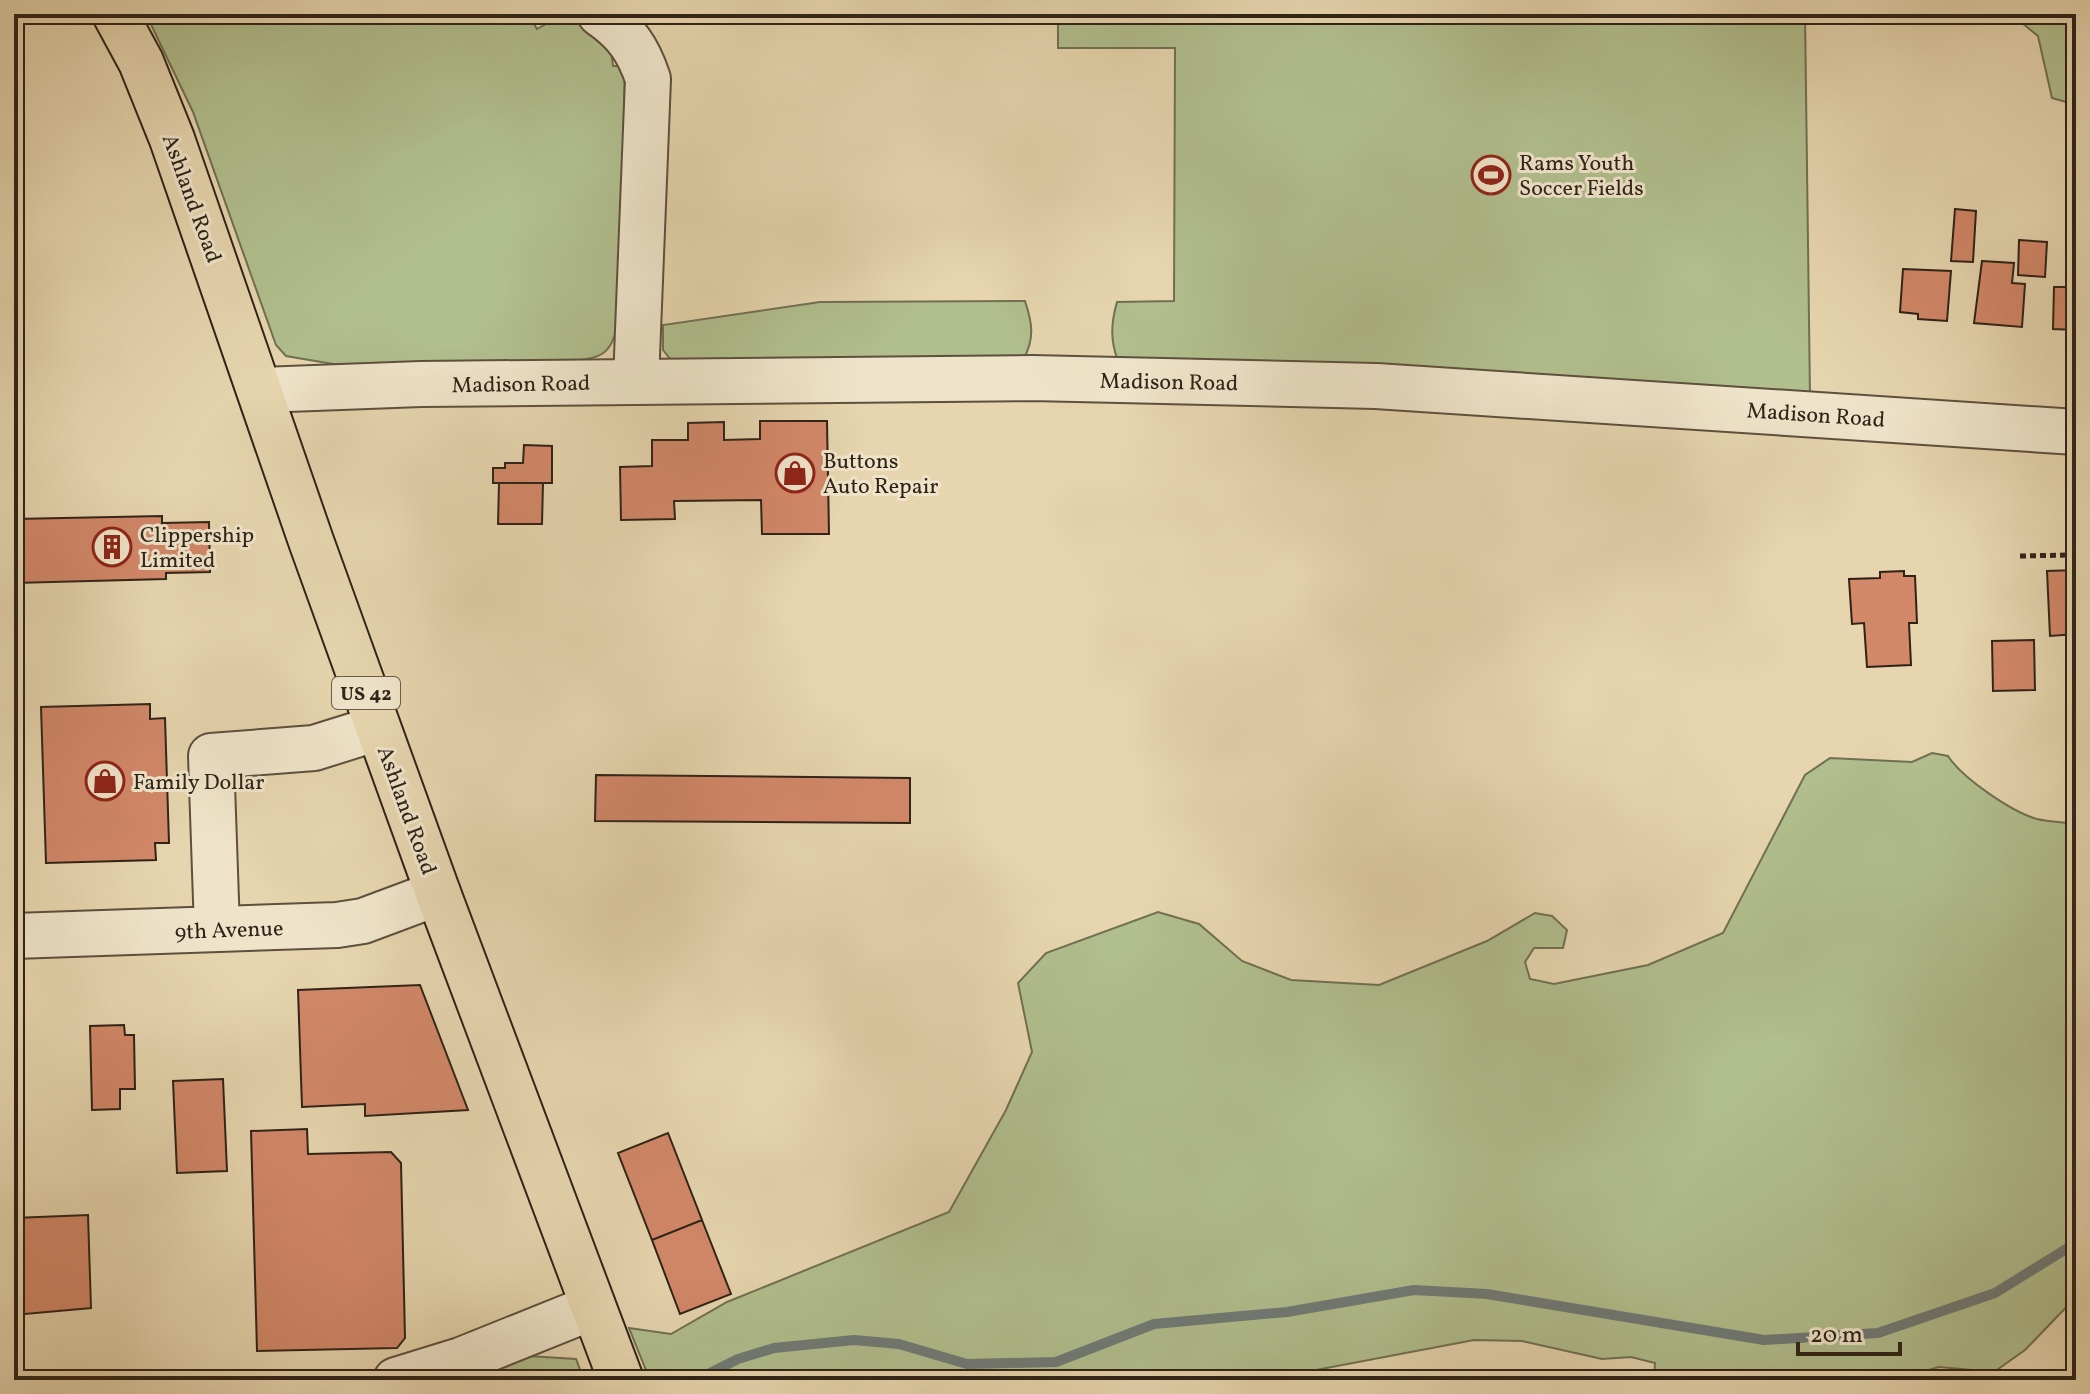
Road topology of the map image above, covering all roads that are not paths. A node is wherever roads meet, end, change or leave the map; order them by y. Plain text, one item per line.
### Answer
1 (115, 14) edge
2 (600, 14) edge
3 (636, 381) junction
4 (261, 390) junction
5 (2076, 432) edge
6 (378, 728) junction
7 (438, 893) junction
8 (217, 929) junction
9 (14, 936) edge
10 (593, 1307) junction
11 (620, 1376) edge
12 (396, 1380) edge

1 - 4 main road, Ashland Road / US 42
2 - 3 street
3 - 4 street, Madison Road
3 - 5 street, Madison Road
4 - 6 main road, Ashland Road / US 42
6 - 7 main road, Ashland Road / US 42
6 - 8 street
7 - 8 street, 9th Avenue
7 - 10 main road, Ashland Road / US 42
8 - 9 street, 9th Avenue
10 - 11 main road, Ashland Road / US 42
10 - 12 street

